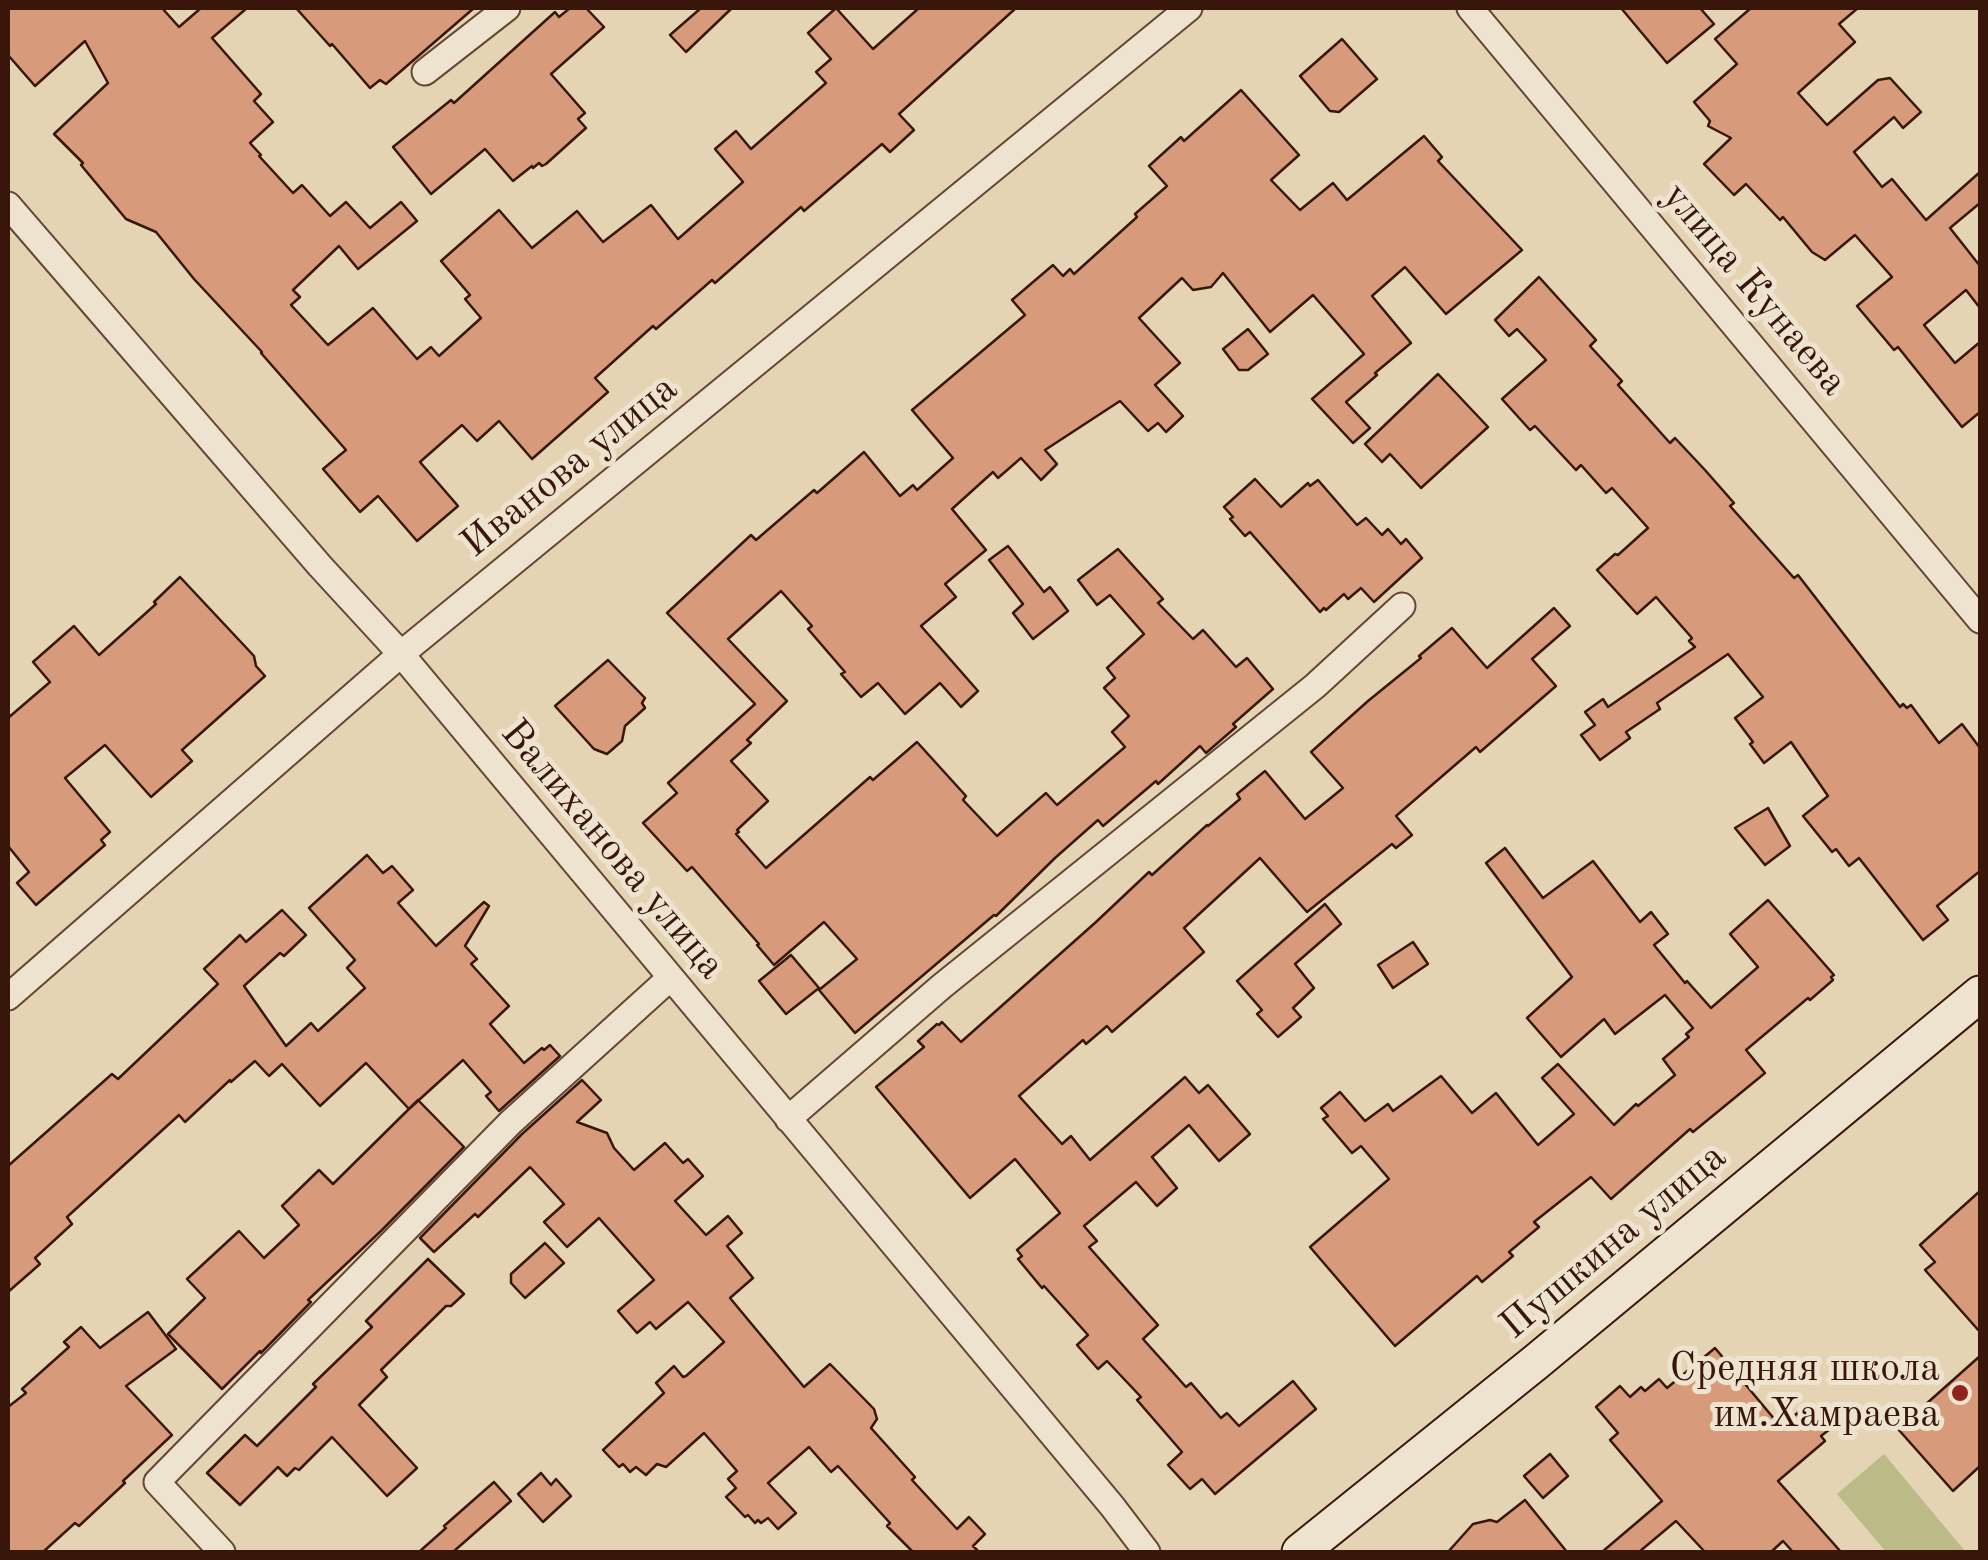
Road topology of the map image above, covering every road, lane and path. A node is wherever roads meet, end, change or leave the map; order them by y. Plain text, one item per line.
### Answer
1 (507, 8) edge
2 (1190, 8) edge
3 (1470, 8) edge
4 (426, 72) dead end
5 (8, 205) edge
6 (1402, 606) dead end
7 (1980, 620) edge
8 (401, 654) junction
9 (670, 978) junction
10 (1980, 994) edge
11 (8, 996) edge
12 (788, 1119) junction
13 (222, 1552) edge
14 (1147, 1552) edge
15 (1300, 1552) edge

1 - 4 street
2 - 8 street, Иванова улица
3 - 7 street, улица Кунаева
5 - 8 street, Валиханова улица
6 - 12 street
8 - 9 street, Валиханова улица
8 - 11 street, Иванова улица
9 - 12 street, Валиханова улица
9 - 13 street
10 - 15 street, Пушкина улица
12 - 14 street, Валиханова улица

